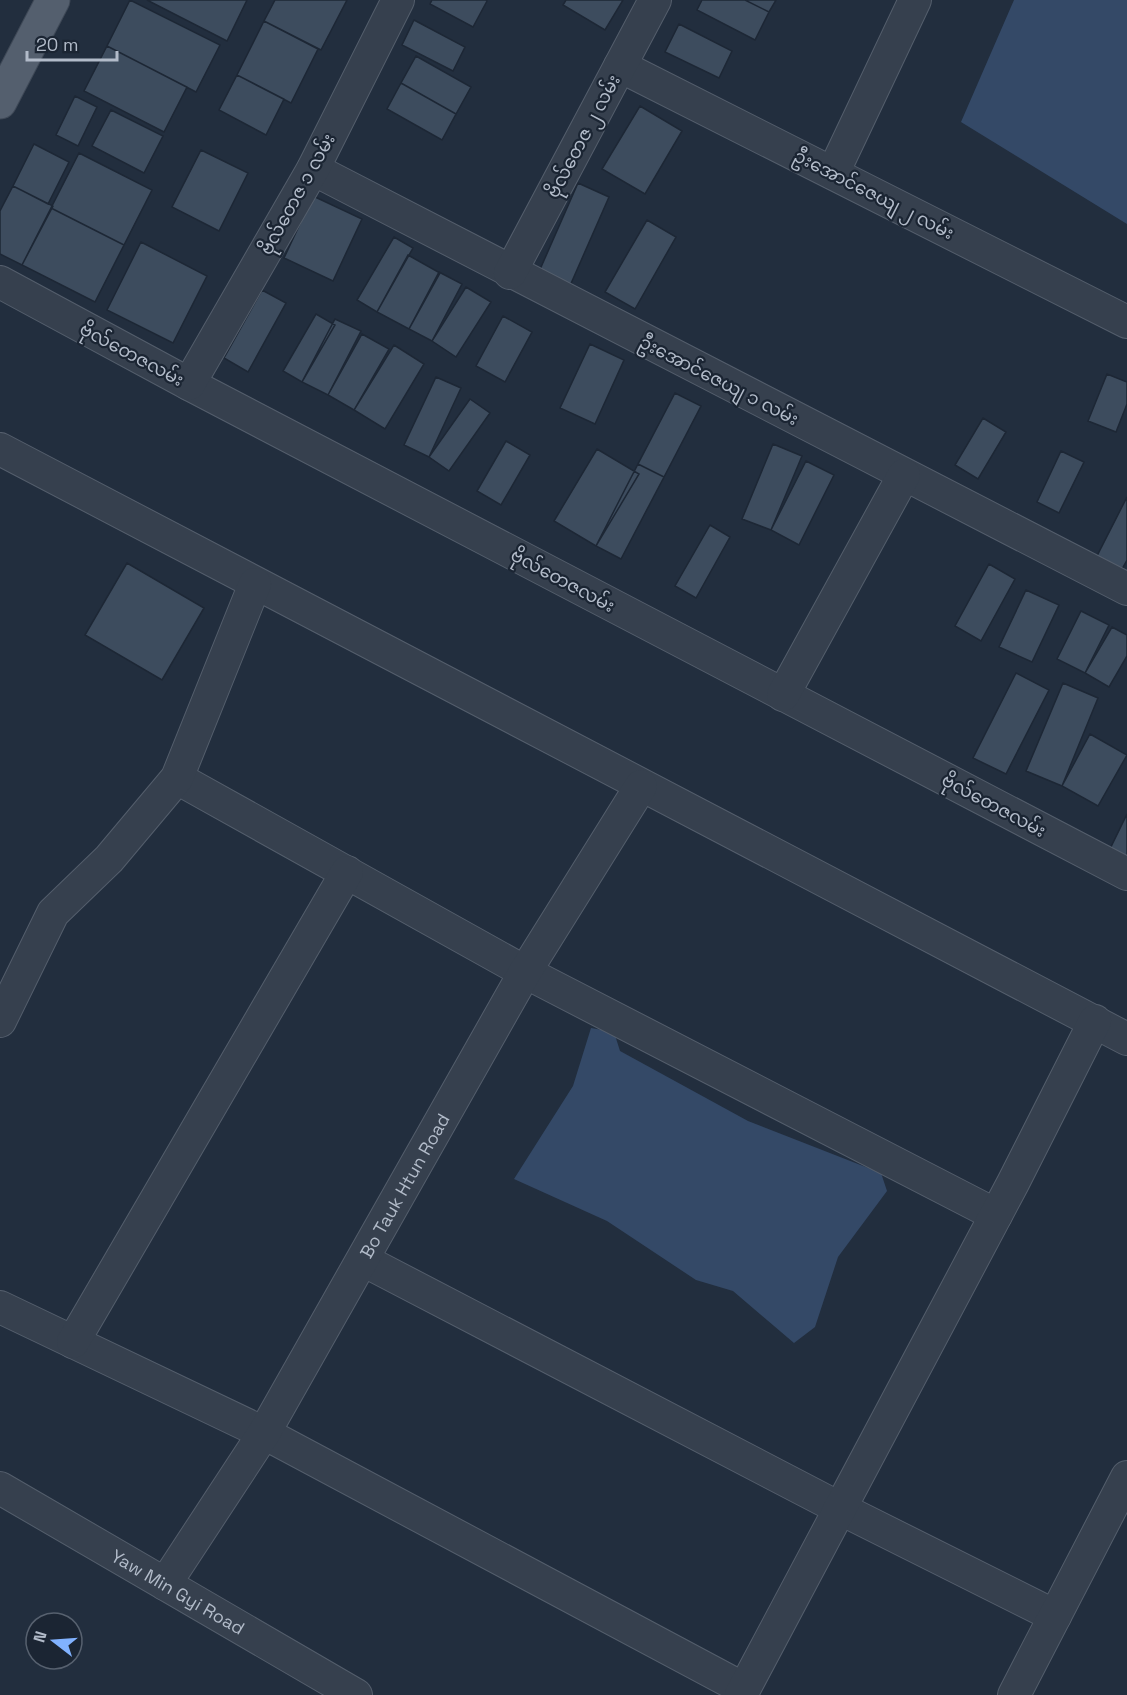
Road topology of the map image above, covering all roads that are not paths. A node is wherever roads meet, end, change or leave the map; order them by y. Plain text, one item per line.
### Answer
1 (52, 0) edge
2 (398, 0) edge
3 (656, 0) edge
4 (915, 0) edge
5 (620, 66) junction
6 (0, 102) edge
7 (312, 168) junction
8 (833, 173) junction
9 (510, 273) junction
10 (0, 282) edge
11 (1127, 322) edge
12 (189, 384) junction
13 (0, 449) edge
14 (904, 475) junction
15 (255, 584) junction
16 (1127, 590) edge
17 (783, 695) junction
18 (177, 778) junction
19 (640, 786) junction
20 (347, 872) junction
21 (1127, 874) edge
22 (525, 972) junction
23 (0, 1021) edge
24 (1095, 1021) junction
25 (1127, 1039) edge
26 (996, 1215) junction
27 (363, 1260) junction
28 (0, 1307) edge
29 (73, 1342) junction
30 (264, 1433) junction
31 (1127, 1477) edge
32 (0, 1488) edge
33 (842, 1509) junction
34 (165, 1584) junction
35 (1055, 1616) junction
36 (742, 1692) edge
37 (356, 1695) edge
38 (1014, 1695) edge

1 - 6 main road
2 - 7 street, ဗိုလ်တေဇ ၁ လမ်း
3 - 5 street, ဗိုလ်တေဇ ၂ လမ်း
4 - 8 street
5 - 8 street, ဦးအောင်ဇေယျ ၂ လမ်း
5 - 9 street, ဗိုလ်တေဇ ၂ လမ်း
7 - 9 street, ဦးအောင်ဇေယျ ၁ လမ်း
7 - 12 street, ဗိုလ်တေဇ ၁ လမ်း
8 - 11 street, ဦးအောင်ဇေယျ ၂ လမ်း
9 - 14 street, ဦးအောင်ဇေယျ ၁ လမ်း
10 - 12 street, ဗိုလ်တေဇလမ်း
12 - 17 street, ဗိုလ်တေဇလမ်း
13 - 15 street
14 - 16 street, ဦးအောင်ဇေယျ ၁ လမ်း
14 - 17 street
15 - 18 street
15 - 19 street
17 - 21 street, ဗိုလ်တေဇလမ်း
18 - 20 street
18 - 23 street
19 - 22 street, Bo Tauk Htun Road
19 - 24 street
20 - 22 street
20 - 29 street
22 - 26 street
22 - 27 street, Bo Tauk Htun Road
24 - 25 street
24 - 26 street
26 - 33 street
27 - 30 street, Bo Tauk Htun Road
27 - 33 street
28 - 29 street
29 - 30 street
30 - 34 street, Bo Tauk Htun Road
30 - 36 street
31 - 35 street
32 - 34 street, Yaw Min Gyi Road
33 - 35 street
33 - 36 street
34 - 37 street, Yaw Min Gyi Road
35 - 38 street

